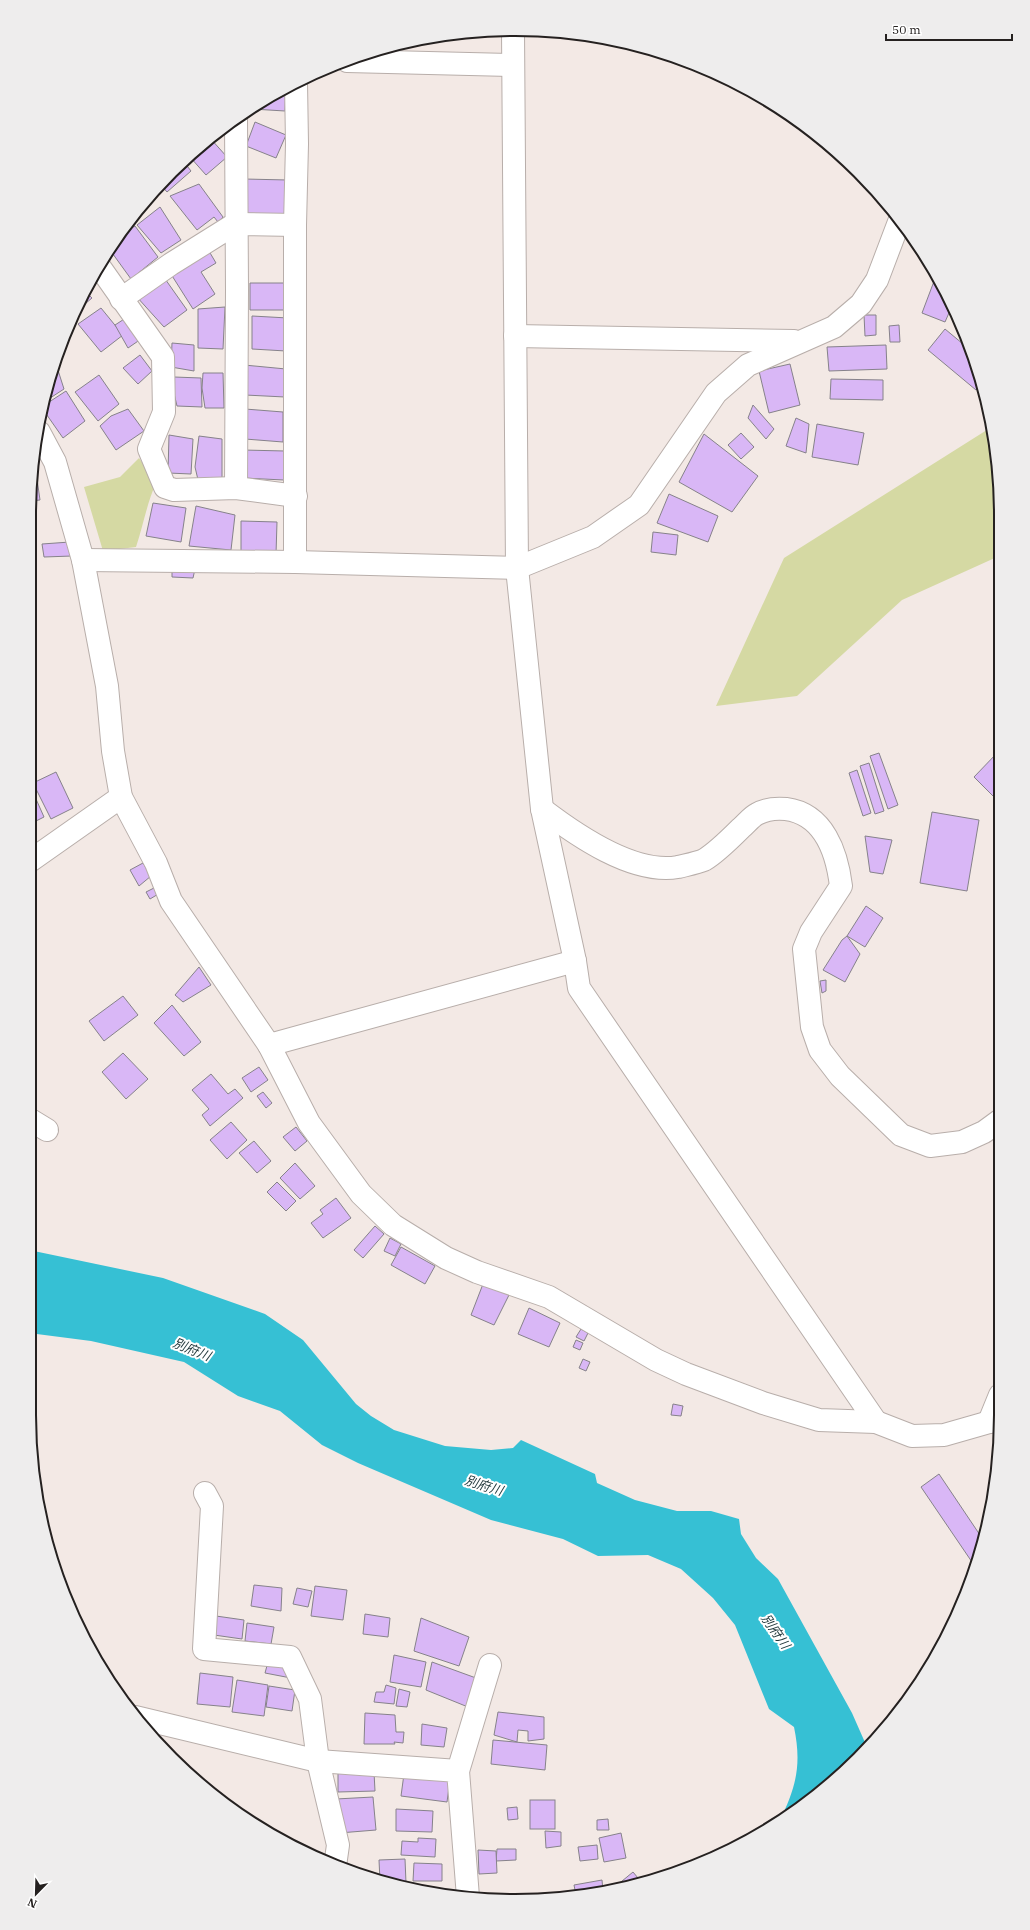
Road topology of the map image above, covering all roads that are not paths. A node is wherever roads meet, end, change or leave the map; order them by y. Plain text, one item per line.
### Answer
1 (513, 36) edge
2 (358, 62) edge
3 (513, 65) junction
4 (296, 89) edge
5 (232, 129) edge
6 (235, 224) junction
7 (295, 225) junction
8 (897, 226) edge
9 (102, 272) edge
10 (121, 300) junction
11 (515, 336) junction
12 (799, 342) junction
13 (42, 438) edge
14 (236, 488) junction
15 (296, 496) junction
16 (83, 560) junction
17 (295, 562) junction
18 (517, 568) junction
19 (120, 797) junction
20 (542, 809) junction
21 (36, 857) edge
22 (575, 961) junction
23 (269, 1045) junction
24 (994, 1125) edge
25 (994, 1421) edge
26 (876, 1422) junction
27 (205, 1493) dead end
28 (490, 1665) dead end
29 (145, 1720) edge
30 (318, 1761) junction
31 (458, 1771) junction
32 (336, 1859) edge
33 (467, 1891) edge

1 - 3 street
2 - 3 street
3 - 11 street
4 - 7 street
5 - 6 street
6 - 7 street
6 - 10 street
6 - 14 street
7 - 15 street
8 - 12 street
9 - 10 street
10 - 14 street
11 - 12 street
11 - 18 street
12 - 18 street
13 - 16 street
14 - 15 street
15 - 17 street
16 - 17 street
16 - 19 street
17 - 18 street
18 - 20 street
19 - 21 street
19 - 23 street
20 - 22 street
20 - 24 street
22 - 23 street
22 - 26 street
23 - 26 street
25 - 26 street
27 - 30 street
28 - 31 street
29 - 30 street
30 - 31 street
30 - 32 street
31 - 33 street

